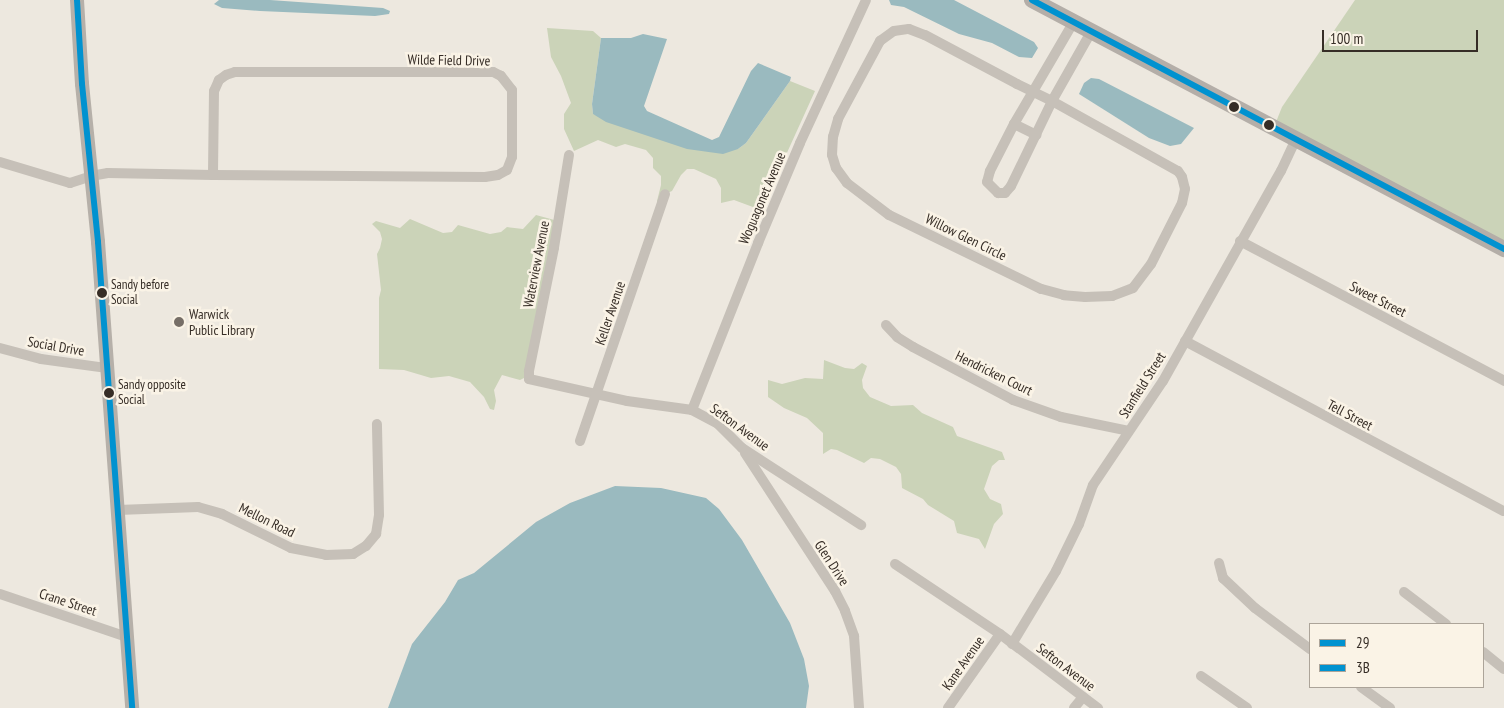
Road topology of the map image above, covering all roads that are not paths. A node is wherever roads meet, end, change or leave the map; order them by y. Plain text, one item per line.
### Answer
1 (77, 0) edge
2 (866, 0) edge
3 (1032, 0) edge
4 (1073, 23) junction
5 (1091, 32) junction
6 (1034, 92) junction
7 (1052, 101) junction
8 (1014, 124) junction
9 (1037, 135) junction
10 (1296, 139) junction
11 (569, 155) dead end
12 (0, 162) edge
13 (213, 175) junction
14 (91, 176) junction
15 (665, 194) dead end
16 (1240, 241) junction
17 (1504, 249) edge
18 (886, 325) dead end
19 (1185, 341) junction
20 (0, 348) edge
21 (107, 368) junction
22 (530, 379) joint
23 (1504, 380) edge
24 (597, 395) junction
25 (692, 410) junction
26 (377, 424) dead end
27 (1129, 431) junction
28 (580, 440) dead end
29 (742, 448) junction
30 (118, 510) junction
31 (1504, 511) edge
32 (861, 525) dead end
33 (1219, 563) dead end
34 (895, 564) dead end
35 (1404, 592) dead end
36 (0, 594) edge
37 (1445, 623) edge
38 (1000, 634) junction
39 (127, 637) junction
40 (1012, 644) junction
41 (1309, 649) edge
42 (1484, 653) edge
43 (1504, 669) edge
44 (1201, 676) dead end
45 (1362, 688) edge
46 (1083, 697) junction
47 (132, 708) edge
48 (859, 708) edge
49 (948, 708) edge
50 (1074, 708) edge
51 (1098, 708) edge
52 (1247, 708) edge
53 (1390, 708) edge

1 - 14 main road
2 - 25 street, Woguagonet Avenue
3 - 4 main road
4 - 5 main road
4 - 6 street
5 - 7 street
5 - 10 main road
6 - 7 street, Willow Glen Circle
6 - 7 street, Willow Glen Circle
6 - 8 street
7 - 9 street
8 - 9 street
8 - 9 street
10 - 16 street, Stanfield Street
10 - 17 main road
11 - 22 street, Waterview Avenue
12 - 14 street, Wilde Field Drive
13 - 13 street, Wilde Field Drive
13 - 14 street, Wilde Field Drive
14 - 21 main road
15 - 24 street, Keller Avenue
16 - 19 street, Stanfield Street
16 - 23 street, Sweet Street
18 - 27 street, Hendricken Court
19 - 27 street, Stanfield Street
19 - 31 street, Tell Street
20 - 21 street, Social Drive
21 - 30 main road
22 - 24 street, Sefton Avenue
24 - 25 street, Sefton Avenue
24 - 28 street, Keller Avenue
25 - 29 street, Sefton Avenue
26 - 30 street, Mellon Road
27 - 40 street, Stanfield Street
29 - 32 street, Sefton Avenue
29 - 48 street, Glen Drive
30 - 39 main road
33 - 41 street
34 - 38 street, Sefton Avenue
35 - 37 street
36 - 39 street, Crane Street
38 - 40 street, Sefton Avenue
38 - 49 street, Kane Avenue
39 - 47 main road
40 - 46 street, Sefton Avenue
42 - 43 street
44 - 52 street
45 - 53 street
46 - 50 street
46 - 51 street, Sefton Avenue

